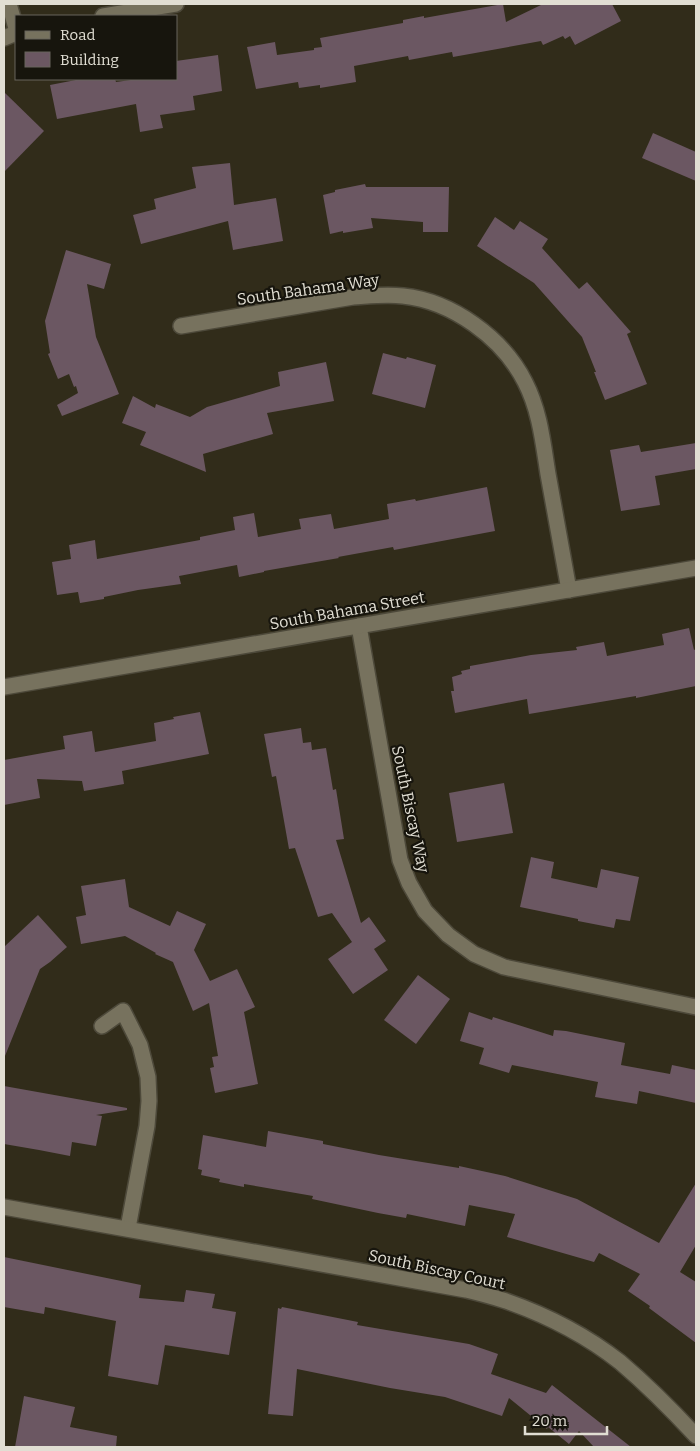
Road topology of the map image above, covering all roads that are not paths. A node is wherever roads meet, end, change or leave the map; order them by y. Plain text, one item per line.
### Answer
1 (10, 4) edge
2 (176, 4) edge
3 (109, 15) edge
4 (15, 24) edge
5 (181, 326) dead end
6 (696, 568) edge
7 (569, 590) junction
8 (359, 626) junction
9 (4, 686) edge
10 (696, 1007) edge
11 (102, 1026) dead end
12 (4, 1207) edge
13 (128, 1228) junction
14 (696, 1436) edge

1 - 4 street
2 - 3 street
5 - 7 street, South Bahama Way
6 - 7 street, South Bahama Street
7 - 8 street, South Bahama Street
8 - 9 street, South Bahama Street
8 - 10 street, South Biscay Way
11 - 13 street
12 - 13 street, South Biscay Court
13 - 14 street, South Biscay Court

